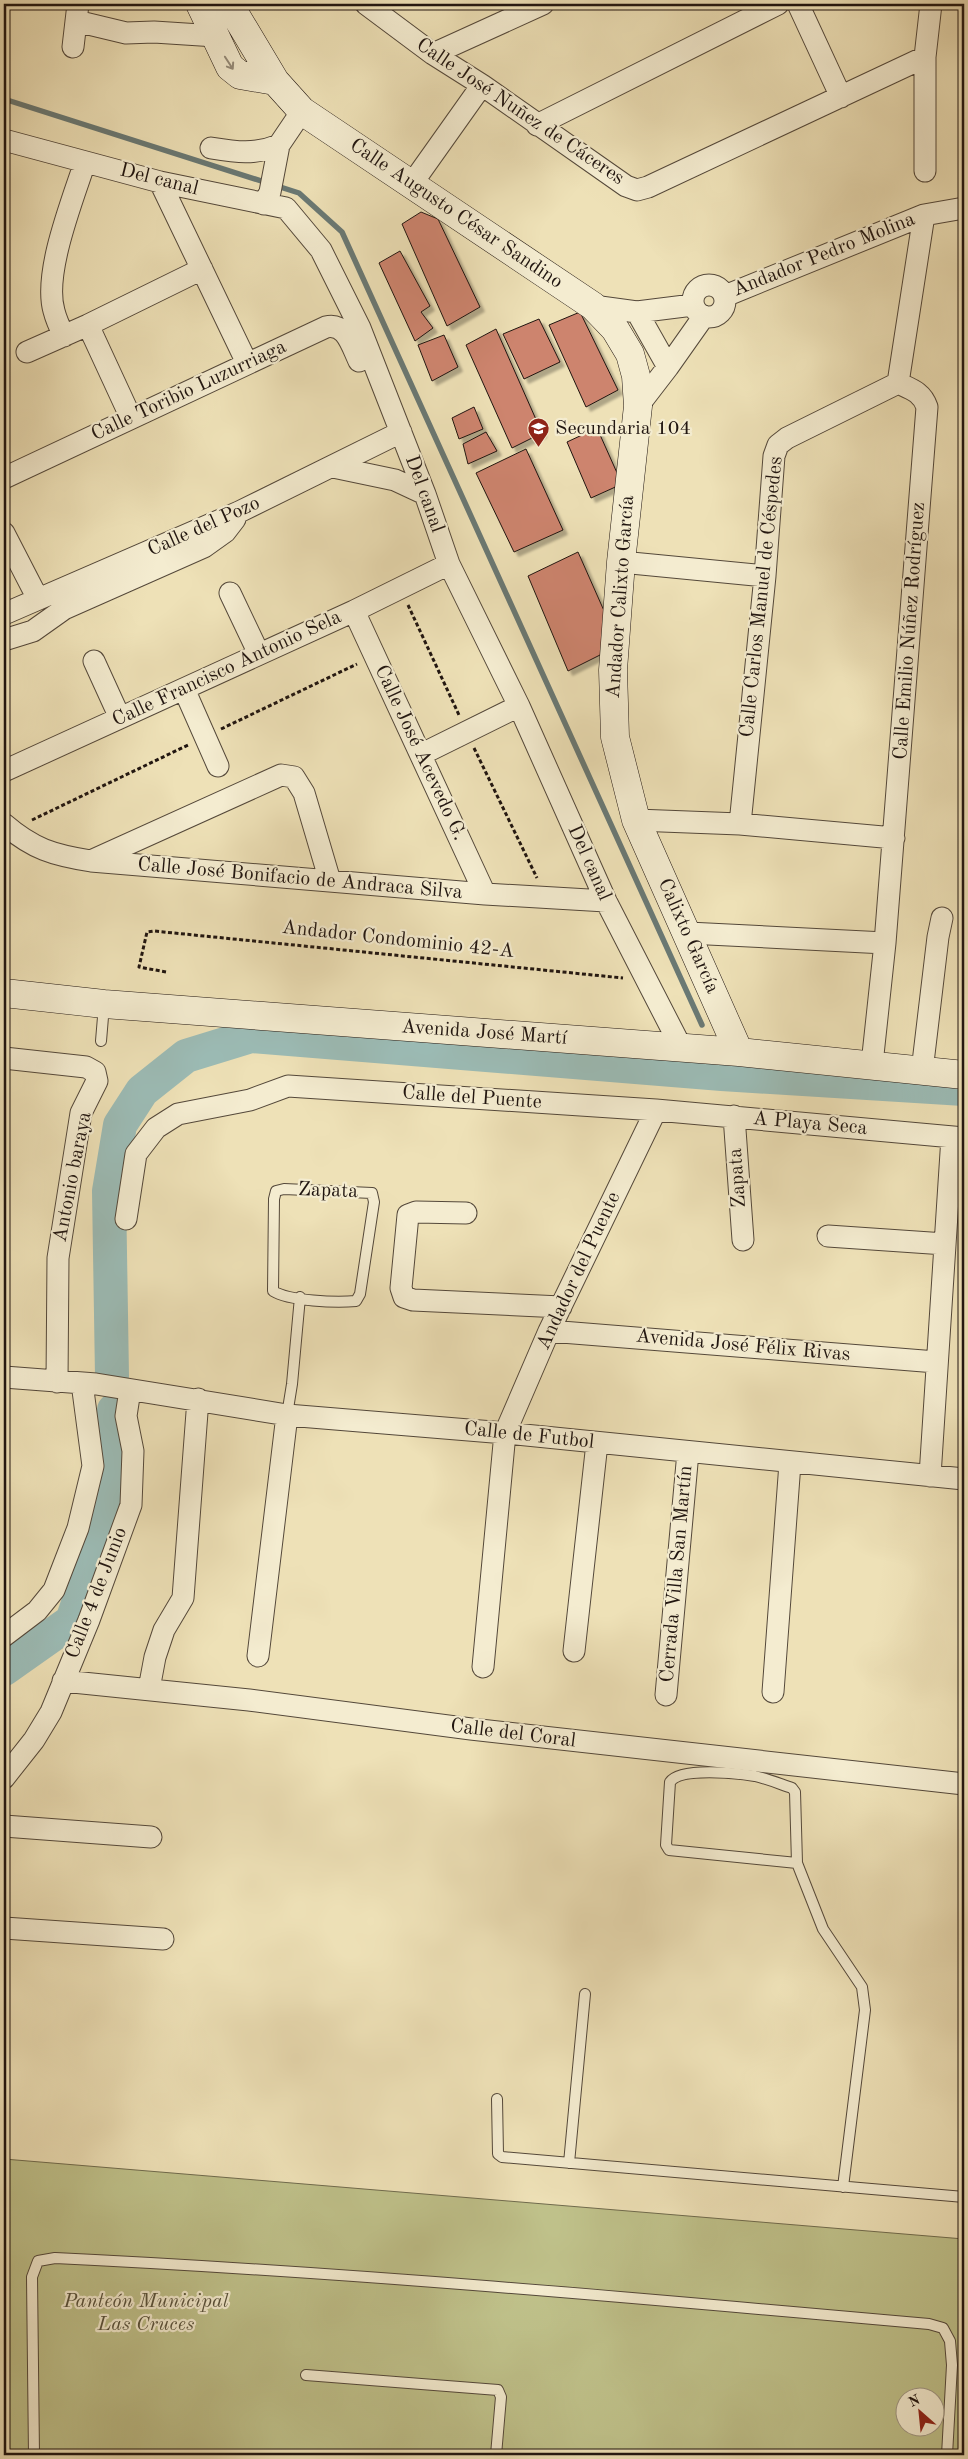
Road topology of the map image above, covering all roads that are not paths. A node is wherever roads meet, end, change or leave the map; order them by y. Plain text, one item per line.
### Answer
1 (200, 4) edge
2 (229, 4) edge
3 (366, 4) edge
4 (542, 4) edge
5 (778, 4) edge
6 (798, 4) edge
7 (930, 4) edge
8 (77, 12) edge
9 (216, 36) junction
10 (73, 47) dead end
11 (433, 54) junction
12 (926, 58) junction
13 (274, 82) junction
14 (482, 85) junction
15 (840, 97) junction
16 (302, 111) junction
17 (537, 125) junction
18 (4, 140) edge
19 (279, 145) junction
20 (211, 148) dead end
21 (85, 162) junction
22 (925, 171) dead end
23 (160, 182) junction
24 (411, 185) junction
25 (267, 198) junction
26 (964, 208) edge
27 (924, 214) junction
28 (202, 269) junction
29 (593, 306) junction
30 (699, 311) junction
31 (637, 312) junction
32 (88, 325) junction
33 (64, 336) junction
34 (27, 352) dead end
35 (630, 354) joint
36 (359, 362) dead end
37 (247, 363) junction
38 (668, 367) junction
39 (898, 382) junction
40 (638, 406) junction
41 (131, 418) junction
42 (401, 432) junction
43 (333, 467) junction
44 (4, 478) edge
45 (425, 494) junction
46 (239, 512) junction
47 (4, 534) edge
48 (621, 562) junction
49 (449, 564) junction
50 (765, 576) junction
51 (230, 593) dead end
52 (38, 599) junction
53 (354, 611) junction
54 (4, 614) edge
55 (4, 640) edge
56 (259, 654) junction
57 (94, 661) dead end
58 (184, 689) junction
59 (519, 706) junction
60 (120, 718) junction
61 (422, 754) junction
62 (218, 766) dead end
63 (4, 771) edge
64 (636, 820) junction
65 (4, 824) edge
66 (740, 824) junction
67 (894, 838) junction
68 (91, 861) junction
69 (330, 881) junction
70 (485, 894) junction
71 (606, 901) junction
72 (942, 918) dead end
73 (688, 934) junction
74 (885, 943) junction
75 (4, 993) edge
76 (104, 1004) junction
77 (101, 1041) dead end
78 (681, 1048) junction
79 (739, 1052) junction
80 (4, 1058) edge
81 (872, 1064) junction
82 (922, 1071) junction
83 (964, 1075) edge
84 (656, 1110) junction
85 (734, 1116) junction
86 (958, 1137) edge
87 (466, 1213) dead end
88 (126, 1219) dead end
89 (828, 1236) dead end
90 (743, 1240) dead end
91 (945, 1244) junction
92 (300, 1298) junction
93 (561, 1307) junction
94 (549, 1331) junction
95 (936, 1362) junction
96 (4, 1377) edge
97 (57, 1382) junction
98 (89, 1384) junction
99 (130, 1390) junction
100 (198, 1399) junction
101 (287, 1415) junction
102 (505, 1434) junction
103 (597, 1443) junction
104 (688, 1452) junction
105 (790, 1464) junction
106 (930, 1476) junction
107 (964, 1479) edge
108 (4, 1636) edge
109 (574, 1651) dead end
110 (258, 1656) dead end
111 (483, 1667) dead end
112 (63, 1680) junction
113 (149, 1690) junction
114 (773, 1692) dead end
115 (666, 1695) dead end
116 (4, 1778) edge
117 (964, 1784) edge
118 (4, 1826) edge
119 (151, 1837) dead end
120 (797, 1863) junction
121 (4, 1928) edge
122 (163, 1939) dead end
123 (585, 1994) dead end
124 (497, 2099) dead end
125 (568, 2163) junction
126 (843, 2187) junction
127 (964, 2197) edge
128 (306, 2375) dead end
129 (34, 2455) edge
130 (496, 2455) edge
131 (947, 2455) edge

1 - 9 street
2 - 13 street, Calle Augusto César Sandino
3 - 11 street, Calle José Nuñez de Cáceres
4 - 11 street
5 - 17 street
6 - 15 street
7 - 12 street
8 - 9 street
8 - 10 street
9 -> 13 street
11 - 14 street, Calle José Nuñez de Cáceres
12 - 15 street, Calle José Nuñez de Cáceres
12 - 22 street
13 - 16 street, Calle Augusto César Sandino
14 - 17 street, Calle José Nuñez de Cáceres
14 - 24 street
15 - 17 street, Calle José Nuñez de Cáceres
16 - 19 street
16 - 24 street, Calle Augusto César Sandino
18 - 21 street, Del canal
19 - 20 street
19 - 25 street
21 - 23 street, Del canal
21 - 33 street
23 - 25 street, Del canal
23 - 28 street
24 - 29 street, Calle Augusto César Sandino
25 - 42 street, Del canal
26 - 27 street, Andador Pedro Molina
27 - 30 street, Andador Pedro Molina
27 - 39 street
28 - 32 street
28 - 37 street
29 - 31 street
29 - 35 street, Calle Augusto César Sandino
30 - 31 street
30 - 38 street
31 - 38 street
32 - 33 street
32 - 41 street
33 - 34 street
35 - 40 street, Andador Calixto García
36 - 37 street, Calle Toribio Luzurriaga
37 - 41 street, Calle Toribio Luzurriaga
38 - 40 street
39 - 50 street, Calle Carlos Manuel de Céspedes
39 - 67 street, Calle Emilio Núñez Rodríguez
40 - 48 street, Andador Calixto García
41 - 44 street, Calle Toribio Luzurriaga
42 - 43 street, Calle del Pozo
42 - 45 street, Del canal
43 - 45 street
43 - 46 street, Calle del Pozo
45 - 49 street, Del canal
46 - 52 street, Calle del Pozo
46 - 55 street
47 - 52 street
48 - 50 street
48 - 64 street, Andador Calixto García
49 - 53 street, Calle Francisco Antonio Sela
49 - 59 street, Del canal
50 - 66 street, Calle Carlos Manuel de Céspedes
51 - 56 street
52 - 54 street, Calle del Pozo
53 - 56 street, Calle Francisco Antonio Sela
53 - 61 street, Calle José Acevedo G.
56 - 58 street, Calle Francisco Antonio Sela
57 - 60 street
58 - 60 street, Calle Francisco Antonio Sela
58 - 62 street
59 - 61 street
59 - 71 street, Del canal
60 - 63 street, Calle Francisco Antonio Sela
61 - 70 street, Calle José Acevedo G.
64 - 66 street
64 - 73 street, Calixto García
65 - 68 street, Calle José Bonifacio de Andraca Silva
66 - 67 street
67 - 74 street, Calle Emilio Núñez Rodríguez
68 - 69 street, Calle José Bonifacio de Andraca Silva
68 - 69 street
69 - 70 street, Calle José Bonifacio de Andraca Silva
70 - 71 street, Calle José Bonifacio de Andraca Silva
71 - 78 street, Del canal
72 - 82 street
73 - 74 street
73 - 79 street, Calixto García
74 - 81 street, Calle Emilio Núñez Rodríguez
75 - 76 street, Avenida José Martí
76 - 77 lane
76 - 78 street, Avenida José Martí
78 - 79 street, Avenida José Martí
79 - 81 street, Avenida José Martí
80 - 97 street, Antonio baraya
81 - 82 street, Avenida José Martí
82 - 83 street, Avenida José Martí
84 - 85 street, A Playa Seca
84 - 88 street, Calle del Puente
84 - 93 street, Andador del Puente
85 - 86 street, A Playa Seca
85 - 90 street, Zapata
86 - 91 street
87 - 93 street
89 - 91 street
91 - 95 street
92 - 92 lane, Zapata
92 - 101 lane
93 - 94 street, Andador del Puente
94 - 95 street, Avenida José Félix Rivas
94 - 102 street, Andador del Puente
95 - 106 street
96 - 97 street, Calle de Futbol
97 - 98 street, Calle de Futbol
98 - 99 street, Calle de Futbol
98 - 108 street
99 - 100 street, Calle de Futbol
99 - 112 street, Calle 4 de Junio
100 - 101 street, Calle de Futbol
100 - 113 street
101 - 102 street, Calle de Futbol
101 - 110 street
102 - 103 street, Calle de Futbol
102 - 111 street, Andador del Puente
103 - 104 street, Calle de Futbol
103 - 109 street
104 - 105 street, Calle de Futbol
104 - 115 street, Cerrada Villa San Martín
105 - 106 street, Calle de Futbol
105 - 114 street
106 - 107 street, Calle de Futbol
112 - 113 street, Calle del Coral
112 - 116 street, Calle 4 de Junio
113 - 117 street, Calle del Coral
118 - 119 street
120 - 120 lane
120 - 126 lane
121 - 122 street
123 - 125 lane
124 - 125 lane
125 - 126 lane
126 - 127 lane
128 - 130 lane
129 - 131 lane

